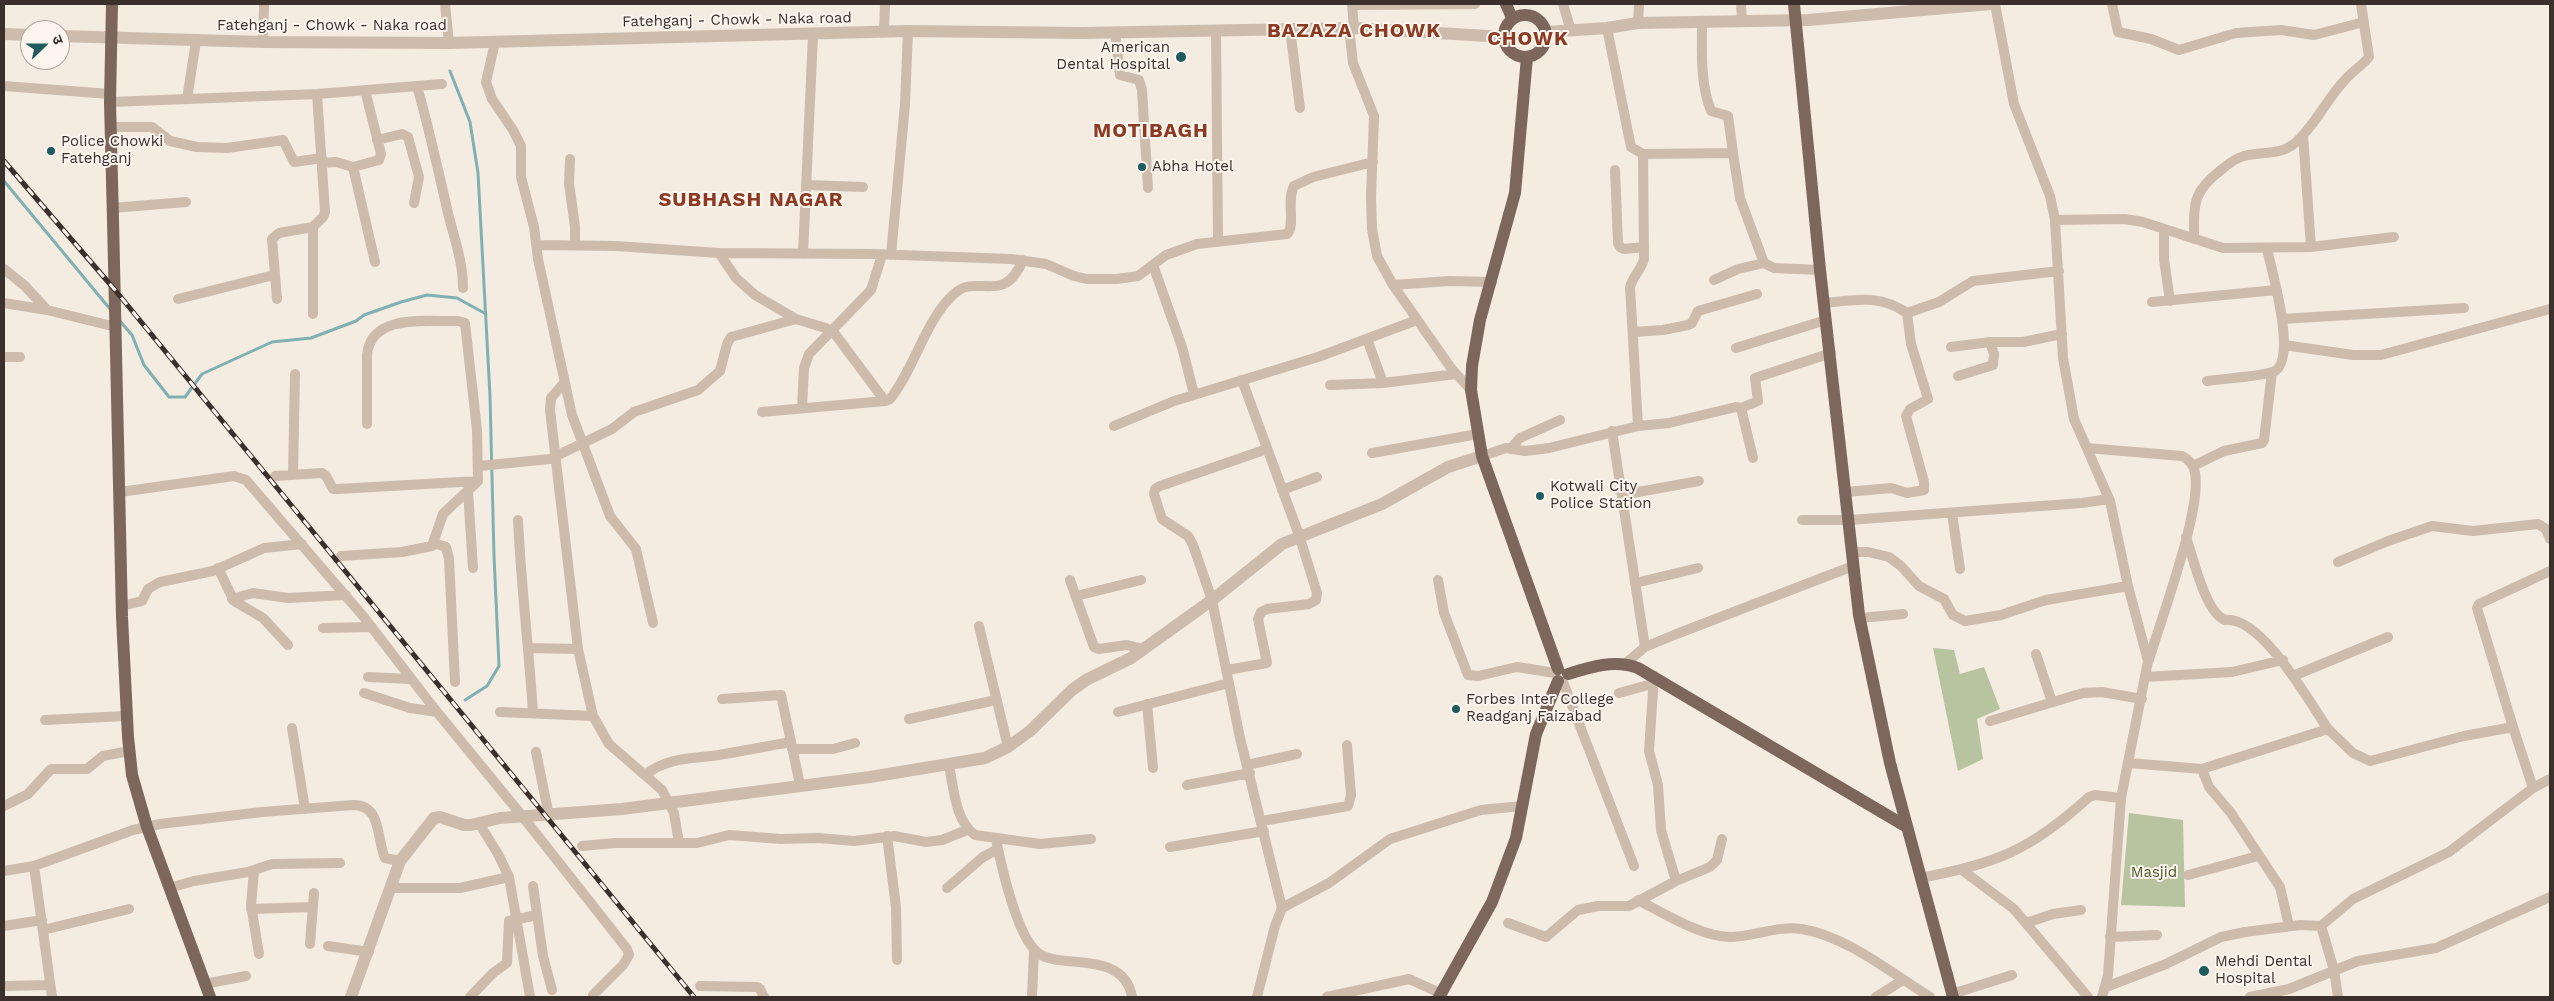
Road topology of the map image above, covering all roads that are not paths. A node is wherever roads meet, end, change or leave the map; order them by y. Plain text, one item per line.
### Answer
1 (112, 4) edge
2 (264, 4) edge
3 (445, 4) edge
4 (885, 4) edge
5 (1475, 4) edge
6 (1506, 4) edge
7 (1564, 4) edge
8 (1639, 4) edge
9 (1741, 4) edge
10 (1794, 4) edge
11 (1991, 4) edge
12 (1995, 4) edge
13 (2112, 4) edge
14 (2362, 4) edge
15 (1352, 5) edge
16 (1512, 18) junction
17 (1795, 20) junction
18 (1742, 21) junction
19 (2364, 22) junction
20 (1638, 23) junction
21 (1702, 23) junction
22 (1352, 28) junction
23 (1607, 28) junction
24 (1290, 29) junction
25 (1216, 30) junction
26 (1571, 30) junction
27 (884, 32) junction
28 (908, 32) junction
29 (1115, 32) junction
30 (1546, 32) junction
31 (4, 34) edge
32 (20, 35) edge
33 (813, 35) junction
34 (70, 36) edge
35 (112, 37) junction
36 (1504, 37) junction
37 (196, 40) junction
38 (263, 42) junction
39 (495, 42) junction
40 (449, 43) junction
41 (1527, 57) junction
42 (442, 84) dead end
43 (4, 86) edge
44 (417, 86) junction
45 (365, 90) junction
46 (318, 94) junction
47 (110, 98) junction
48 (187, 99) junction
49 (1300, 108) dead end
50 (111, 127) junction
51 (2303, 135) junction
52 (378, 140) junction
53 (1733, 153) junction
54 (1643, 154) junction
55 (570, 159) dead end
56 (322, 160) junction
57 (1373, 162) junction
58 (353, 167) junction
59 (1614, 170) dead end
60 (806, 185) junction
61 (863, 187) dead end
62 (1148, 188) dead end
63 (186, 202) dead end
64 (414, 203) dead end
65 (112, 208) junction
66 (2054, 220) junction
67 (313, 227) junction
68 (2164, 229) junction
69 (2394, 237) dead end
70 (2194, 239) junction
71 (1218, 242) junction
72 (537, 245) junction
73 (575, 246) junction
74 (2311, 247) junction
75 (1644, 248) junction
76 (2267, 249) junction
77 (719, 253) junction
78 (803, 254) junction
79 (886, 255) junction
80 (1023, 260) junction
81 (375, 262) dead end
82 (1764, 263) junction
83 (1153, 265) junction
84 (4, 269) edge
85 (1820, 270) junction
86 (2059, 271) junction
87 (274, 275) junction
88 (1714, 280) dead end
89 (1492, 282) junction
90 (1393, 285) junction
91 (463, 288) dead end
92 (2276, 290) junction
93 (1757, 294) dead end
94 (178, 299) dead end
95 (277, 299) dead end
96 (2170, 301) junction
97 (2152, 302) dead end
98 (4, 303) edge
99 (1824, 303) junction
100 (2464, 308) dead end
101 (2550, 308) edge
102 (47, 310) junction
103 (1907, 313) junction
104 (313, 314) dead end
105 (116, 318) junction
106 (796, 319) junction
107 (2282, 319) junction
108 (1417, 320) junction
109 (1826, 320) junction
110 (832, 330) junction
111 (1633, 332) junction
112 (2062, 334) junction
113 (1367, 339) junction
114 (1990, 342) junction
115 (2284, 345) junction
116 (1951, 347) dead end
117 (1736, 348) dead end
118 (1831, 353) junction
119 (4, 357) edge
120 (20, 357) dead end
121 (2272, 372) junction
122 (295, 374) dead end
123 (1456, 374) junction
124 (1958, 376) dead end
125 (1242, 380) junction
126 (2206, 380) dead end
127 (564, 383) junction
128 (1383, 383) junction
129 (1330, 385) dead end
130 (1471, 390) junction
131 (1194, 394) junction
132 (885, 401) junction
133 (802, 408) junction
134 (1741, 408) junction
135 (762, 412) dead end
136 (1560, 420) dead end
137 (367, 424) dead end
138 (1114, 426) dead end
139 (1638, 426) junction
140 (1612, 431) junction
141 (1478, 434) junction
142 (583, 444) junction
143 (1512, 447) junction
144 (2087, 448) junction
145 (1267, 449) junction
146 (1372, 453) dead end
147 (1482, 456) junction
148 (556, 457) junction
149 (1753, 458) dead end
150 (487, 466) junction
151 (2193, 466) junction
152 (293, 474) junction
153 (275, 476) dead end
154 (1317, 477) dead end
155 (478, 481) junction
156 (1699, 481) dead end
157 (1282, 490) junction
158 (468, 491) junction
159 (120, 492) junction
160 (1846, 492) junction
161 (1622, 495) junction
162 (2109, 499) junction
163 (1952, 513) junction
164 (518, 520) dead end
165 (1802, 520) dead end
166 (1849, 520) junction
167 (1299, 535) junction
168 (2186, 537) junction
169 (2550, 540) edge
170 (434, 543) junction
171 (302, 544) junction
172 (1852, 552) junction
173 (341, 556) dead end
174 (2338, 562) dead end
175 (1853, 566) junction
176 (218, 568) junction
177 (474, 568) dead end
178 (1698, 568) dead end
179 (1960, 569) dead end
180 (2550, 571) edge
181 (1070, 580) dead end
182 (1141, 580) dead end
183 (1438, 580) dead end
184 (1635, 582) junction
185 (2128, 586) junction
186 (346, 595) junction
187 (1076, 596) junction
188 (232, 599) junction
189 (1212, 600) junction
190 (122, 606) junction
191 (1903, 614) dead end
192 (1860, 618) junction
193 (653, 623) dead end
194 (979, 626) dead end
195 (372, 627) junction
196 (323, 628) dead end
197 (2388, 637) dead end
198 (288, 645) dead end
199 (1645, 647) junction
200 (529, 648) junction
201 (578, 648) junction
202 (1144, 649) junction
203 (2036, 654) dead end
204 (2283, 660) junction
205 (2148, 661) junction
206 (1626, 663) junction
207 (1226, 670) junction
208 (1560, 676) junction
209 (2293, 676) junction
210 (368, 677) dead end
211 (2145, 677) junction
212 (411, 679) junction
213 (1653, 680) junction
214 (455, 682) dead end
215 (1229, 683) junction
216 (364, 693) dead end
217 (1619, 693) dead end
218 (2142, 698) junction
219 (722, 699) dead end
220 (996, 700) junction
221 (2052, 702) junction
222 (1147, 704) junction
223 (437, 712) junction
224 (500, 712) dead end
225 (1118, 712) dead end
226 (533, 713) junction
227 (126, 716) junction
228 (594, 716) junction
229 (909, 719) dead end
230 (45, 720) dead end
231 (1990, 721) dead end
232 (2513, 727) junction
233 (292, 728) dead end
234 (2328, 729) junction
235 (855, 743) dead end
236 (1347, 745) dead end
237 (791, 746) junction
238 (1008, 747) junction
239 (130, 751) junction
240 (536, 752) dead end
241 (1297, 754) dead end
242 (2129, 763) junction
243 (949, 766) junction
244 (1153, 768) dead end
245 (1249, 769) junction
246 (2202, 770) junction
247 (646, 774) junction
248 (2550, 780) edge
249 (800, 785) junction
250 (1187, 785) dead end
251 (2533, 788) junction
252 (2121, 798) junction
253 (671, 803) junction
254 (4, 806) edge
255 (1522, 806) junction
256 (305, 809) junction
257 (549, 816) junction
258 (523, 817) junction
259 (479, 823) junction
260 (1263, 826) junction
261 (147, 827) junction
262 (1907, 827) junction
263 (967, 830) junction
264 (886, 836) junction
265 (1091, 838) dead end
266 (1722, 839) dead end
267 (679, 842) junction
268 (997, 844) junction
269 (582, 846) dead end
270 (1170, 847) dead end
271 (2258, 856) junction
272 (400, 861) junction
273 (340, 864) dead end
274 (34, 866) junction
275 (1634, 866) dead end
276 (1962, 870) junction
277 (4, 871) edge
278 (254, 871) junction
279 (2188, 875) dead end
280 (509, 876) junction
281 (1920, 878) junction
282 (1676, 881) junction
283 (533, 886) dead end
284 (169, 888) junction
285 (390, 888) junction
286 (948, 888) dead end
287 (314, 893) dead end
288 (2550, 898) edge
289 (1638, 900) junction
290 (313, 907) junction
291 (1282, 908) junction
292 (129, 909) dead end
293 (251, 909) junction
294 (2081, 910) dead end
295 (537, 915) junction
296 (518, 918) junction
297 (1508, 923) dead end
298 (2026, 923) junction
299 (42, 925) junction
300 (4, 926) edge
301 (2289, 926) junction
302 (2321, 926) junction
303 (2157, 935) dead end
304 (2110, 937) junction
305 (310, 944) dead end
306 (328, 946) dead end
307 (1034, 950) junction
308 (368, 952) junction
309 (259, 954) dead end
310 (897, 960) dead end
311 (2334, 970) junction
312 (2012, 975) dead end
313 (246, 976) dead end
314 (1902, 980) junction
315 (204, 984) junction
316 (50, 985) junction
317 (4, 986) edge
318 (700, 986) dead end
319 (2106, 987) junction
320 (552, 990) dead end
321 (593, 995) dead end
322 (1440, 995) edge
323 (1952, 996) edge
324 (52, 997) edge
325 (210, 997) edge
326 (351, 997) edge
327 (470, 997) edge
328 (530, 997) edge
329 (764, 997) edge
330 (1032, 997) edge
331 (1132, 997) edge
332 (1257, 997) edge
333 (1327, 997) edge
334 (1876, 997) edge
335 (1930, 997) edge
336 (2088, 997) edge
337 (2102, 997) edge
338 (2250, 997) edge
339 (2338, 997) edge

1 - 35 main road
2 - 38 street
3 - 40 street
4 - 27 street
5 - 15 street
6 - 16 main road
7 - 26 street
8 - 20 street
9 - 18 street
10 - 17 main road
11 - 17 street
12 - 66 street
13 - 19 street
14 - 19 street
15 - 22 street
16 - 30 main road
16 - 36 main road
17 - 18 street
17 - 85 main road
18 - 21 street
19 - 51 street
20 - 21 street
20 - 23 street
21 - 53 street
22 - 24 street, Fatehganj - Chowk - Naka road
22 - 36 street, Fatehganj - Chowk - Naka road
22 - 57 street
23 - 26 street
23 - 54 street
24 - 25 street, Fatehganj - Chowk - Naka road
24 - 49 street
25 - 29 street, Fatehganj - Chowk - Naka road
25 - 71 street
26 - 30 street
27 - 28 street, Fatehganj - Chowk - Naka road
27 - 33 street, Fatehganj - Chowk - Naka road
28 - 29 street, Fatehganj - Chowk - Naka road
28 - 79 street
29 - 62 street
30 - 41 main road
31 - 32 street
33 - 39 street, Fatehganj - Chowk - Naka road
33 - 60 street
34 - 35 street, Fatehganj - Chowk - Naka road
35 - 37 street, Fatehganj - Chowk - Naka road
35 - 47 main road
36 - 41 main road
37 - 38 street, Fatehganj - Chowk - Naka road
37 - 48 street
38 - 40 street, Fatehganj - Chowk - Naka road
39 - 40 street, Fatehganj - Chowk - Naka road
39 - 72 street
41 - 89 main road
42 - 44 street
43 - 47 street
44 - 45 street
44 - 91 street
45 - 46 street
45 - 52 street
46 - 48 street
46 - 56 street
47 - 48 street
47 - 50 main road
50 - 56 street
50 - 65 main road
51 - 70 street
51 - 74 street
52 - 58 street
52 - 64 street
53 - 54 street
53 - 82 street
54 - 75 street
55 - 73 street
56 - 58 street
56 - 67 street
57 - 71 street
57 - 90 street
58 - 81 street
59 - 75 street
60 - 61 street
60 - 78 street
63 - 65 street
65 - 105 main road
66 - 68 street
66 - 86 street
67 - 87 street
67 - 104 street
68 - 70 street
68 - 96 street
69 - 74 street
70 - 76 street
71 - 83 street
72 - 73 street
72 - 127 street
73 - 77 street
74 - 76 street
75 - 111 street
76 - 92 street
77 - 78 street
77 - 106 street
78 - 79 street
79 - 80 street
79 - 110 street
80 - 83 street
80 - 132 street
82 - 85 street
82 - 88 street
83 - 131 street
84 - 102 street
85 - 99 main road
86 - 103 street
86 - 112 street
87 - 94 street
87 - 95 street
89 - 90 street
89 - 130 main road
90 - 108 street
92 - 96 street
92 - 107 street
93 - 111 street
96 - 97 street
98 - 102 street
99 - 103 street
99 - 109 main road
100 - 107 street
101 - 115 street
102 - 105 street
103 - 160 street
105 - 159 main road
106 - 110 street
106 - 142 street
107 - 115 street
108 - 113 street
108 - 123 street
109 - 117 street
109 - 118 main road
110 - 132 street
110 - 133 street
111 - 139 street
112 - 114 street
112 - 144 street
113 - 125 street
113 - 128 street
114 - 116 street
114 - 124 street
115 - 121 street
118 - 134 street
118 - 160 main road
119 - 120 street
121 - 126 street
121 - 151 street
122 - 152 street
123 - 128 street
123 - 130 street
125 - 131 street
125 - 145 street
127 - 142 street
127 - 148 street
128 - 129 street
130 - 141 main road
131 - 138 street
132 - 133 street
133 - 135 street
134 - 139 street
134 - 149 street
136 - 143 street
137 - 150 street
139 - 140 street
140 - 143 street
140 - 161 street
141 - 146 street
141 - 147 main road
142 - 148 street
142 - 193 street
143 - 147 street
144 - 151 street
144 - 162 street
145 - 157 street
145 - 189 street
147 - 167 street
147 - 208 main road
148 - 150 street
148 - 201 street
150 - 155 street
151 - 168 street
152 - 153 street
152 - 155 street
154 - 157 street
155 - 158 street
156 - 161 street
157 - 167 street
158 - 170 street
158 - 177 street
159 - 171 street
159 - 190 main road
160 - 166 main road
161 - 184 street
162 - 163 street
162 - 185 street
163 - 166 street
163 - 179 street
164 - 200 street
165 - 166 street
166 - 172 main road
167 - 189 street
167 - 207 street
168 - 204 street
168 - 205 street
169 - 174 street
170 - 173 street
170 - 214 street
171 - 176 street
171 - 186 street
172 - 175 main road
172 - 185 street
175 - 192 main road
175 - 199 street
176 - 188 street
176 - 190 street
178 - 184 street
180 - 232 street
181 - 187 street
182 - 187 street
183 - 208 street
184 - 199 street
185 - 205 street
186 - 188 street
186 - 195 street
187 - 202 street
188 - 198 street
189 - 202 street
189 - 207 street
190 - 227 main road
191 - 192 street
192 - 262 main road
194 - 220 street
195 - 196 street
195 - 212 street
197 - 209 street
199 - 206 street
200 - 201 street
200 - 226 street
201 - 228 street
202 - 238 street
203 - 221 street
204 - 209 street
204 - 211 street
205 - 211 street
206 - 208 main road
206 - 213 main road
207 - 215 street
208 - 255 main road
208 - 275 street
209 - 234 street
210 - 212 street
211 - 218 street
212 - 223 street
213 - 217 street
213 - 262 main road
213 - 282 street
215 - 222 street
215 - 245 street
216 - 223 street
218 - 221 street
218 - 242 street
219 - 237 street
220 - 229 street
220 - 238 street
221 - 231 street
222 - 225 street
222 - 244 street
223 - 258 street
224 - 226 street
226 - 228 street
227 - 230 street
227 - 239 main road
228 - 247 street
232 - 234 street
232 - 251 street
233 - 256 street
234 - 246 street
235 - 237 street
236 - 260 street
237 - 247 street
237 - 249 street
238 - 243 street
239 - 254 street
239 - 261 main road
240 - 257 street
241 - 245 street
242 - 246 street
242 - 252 street
243 - 249 street
243 - 263 street
245 - 250 street
245 - 260 street
246 - 271 street
247 - 253 street
248 - 251 street
249 - 253 street
251 - 302 street
252 - 276 street
252 - 304 street
253 - 257 street
253 - 267 street
255 - 291 street
255 - 322 main road
256 - 261 street
256 - 272 street
257 - 258 street
258 - 259 street
258 - 321 street
259 - 272 street
259 - 280 street
260 - 270 street
260 - 291 street
261 - 274 street
261 - 284 main road
262 - 281 main road
263 - 264 street
263 - 268 street
264 - 267 street
264 - 310 street
265 - 268 street
266 - 282 street
267 - 269 street
268 - 286 street
268 - 307 street
271 - 279 street
271 - 301 street
272 - 285 street
273 - 278 street
274 - 277 street
274 - 299 street
276 - 281 street
276 - 298 street
278 - 284 street
278 - 293 street
280 - 285 street
280 - 296 street
281 - 323 main road
282 - 289 street
283 - 295 street
284 - 315 main road
285 - 308 street
287 - 290 street
288 - 311 street
289 - 297 street
289 - 314 street
290 - 293 street
290 - 305 street
291 - 332 street
292 - 299 street
293 - 309 street
294 - 298 street
295 - 296 street
295 - 320 street
296 - 327 street
296 - 328 street
298 - 336 street
299 - 300 street
299 - 316 street
301 - 302 street
301 - 319 street
302 - 311 street
303 - 304 street
304 - 319 street
306 - 308 street
307 - 330 street
307 - 331 street
308 - 326 street
311 - 338 street
311 - 339 street
312 - 323 street
313 - 315 street
314 - 334 street
314 - 335 street
315 - 325 main road
316 - 317 street
316 - 324 street
318 - 329 street
319 - 337 street
322 - 333 street

